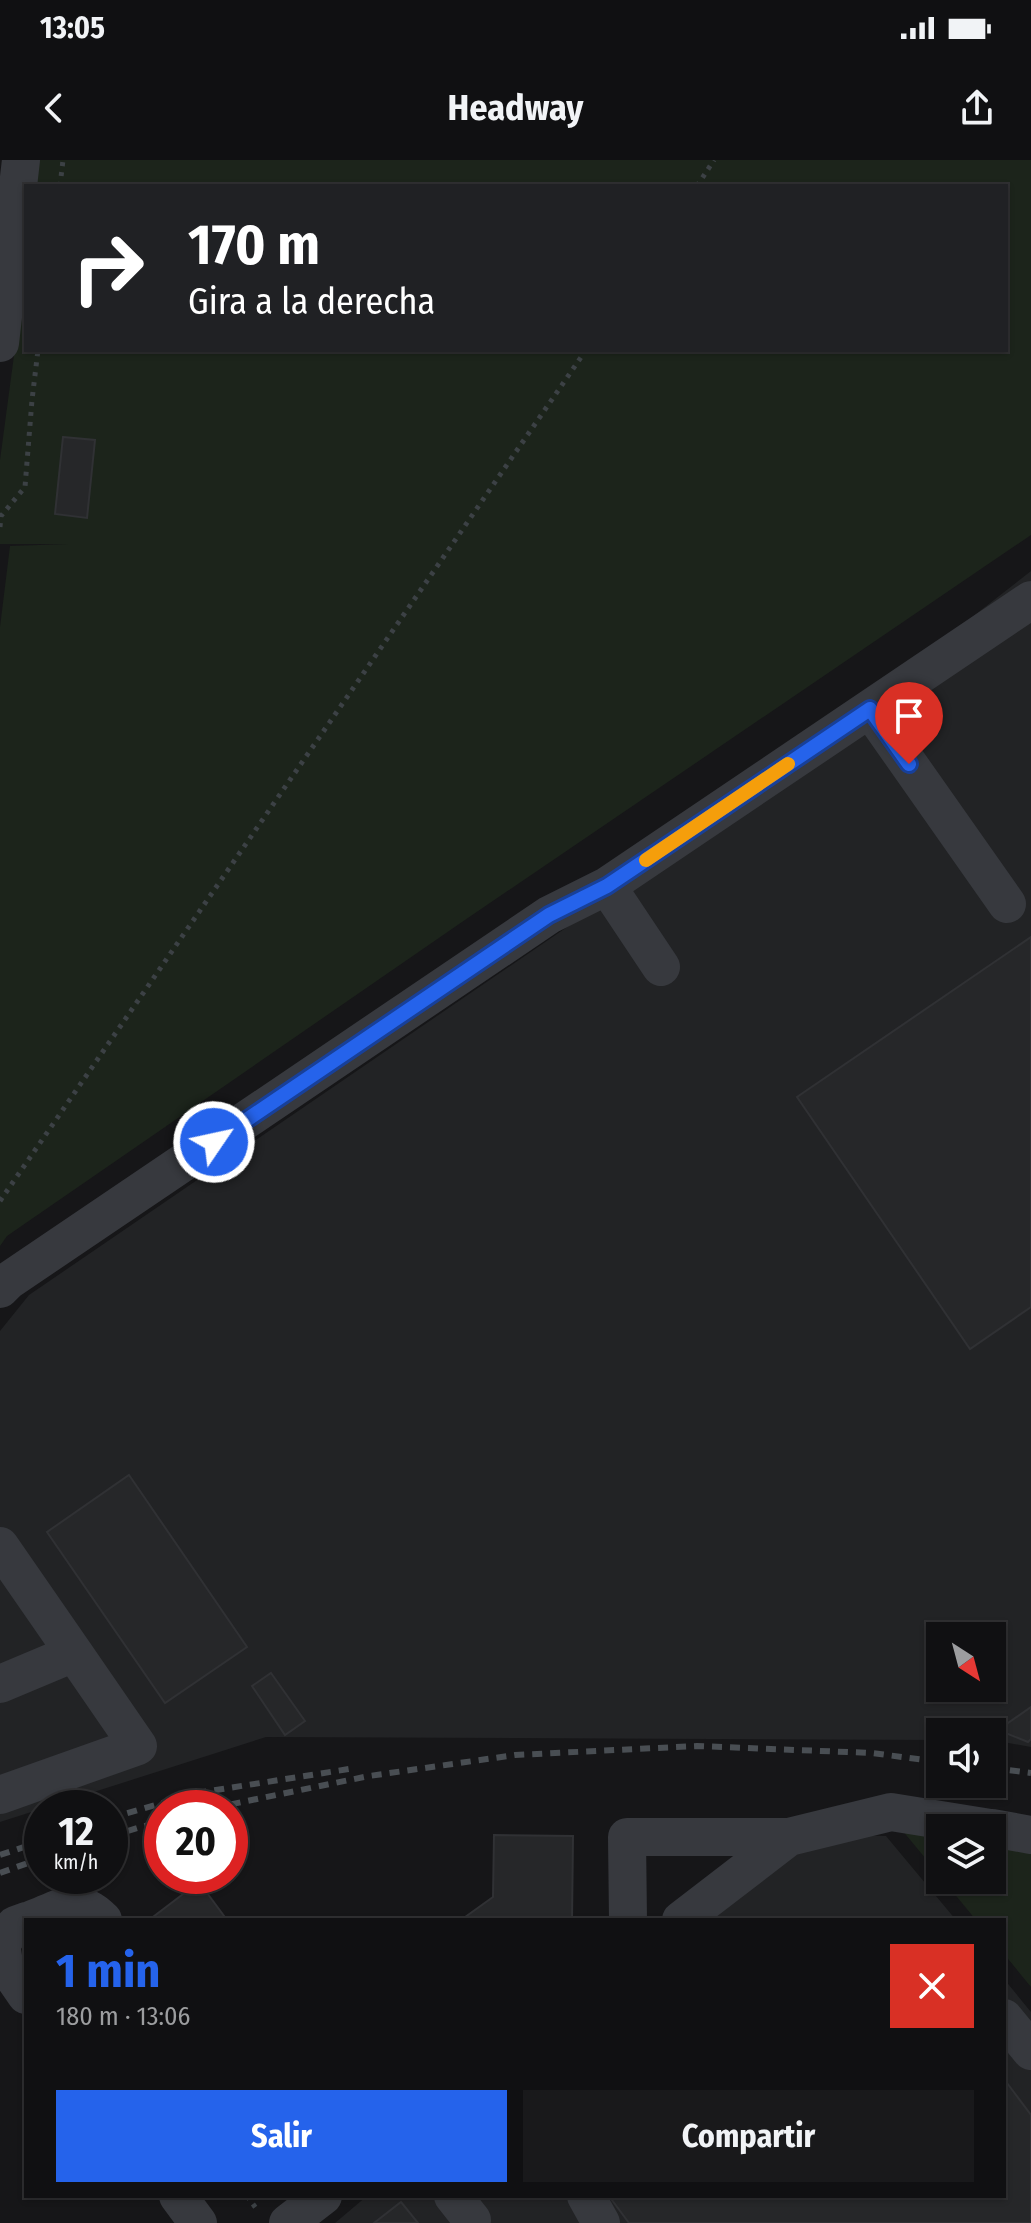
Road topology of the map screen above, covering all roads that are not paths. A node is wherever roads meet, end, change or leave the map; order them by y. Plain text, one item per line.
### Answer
1 (21, 160) edge
2 (0, 343) edge
3 (1031, 600) edge
4 (870, 709) junction
5 (607, 886) junction
6 (1007, 904) dead end
7 (661, 967) dead end
8 (0, 1289) edge
9 (0, 1546) edge
10 (74, 1653) junction
11 (0, 1684) edge
12 (0, 1795) edge
13 (926, 1818) edge
14 (1006, 1831) edge
15 (1031, 1835) edge
16 (789, 1837) junction
17 (36, 1918) edge
18 (101, 1918) edge
19 (628, 1918) edge
20 (684, 1918) edge
21 (24, 1922) edge
22 (24, 1992) edge
23 (1006, 2020) edge
24 (1031, 2051) edge
25 (179, 2198) edge
26 (318, 2198) edge
27 (587, 2198) edge
28 (198, 2223) edge
29 (288, 2223) edge
30 (601, 2223) edge

1 - 2 street
3 - 4 street
4 - 5 street
4 - 6 street
5 - 7 street
5 - 8 street
9 - 10 street
10 - 11 street
10 - 12 street
13 - 16 street
14 - 15 street
16 - 19 street
16 - 20 street
17 - 18 street
21 - 22 street
23 - 24 street
25 - 28 street
26 - 29 street
27 - 30 street

